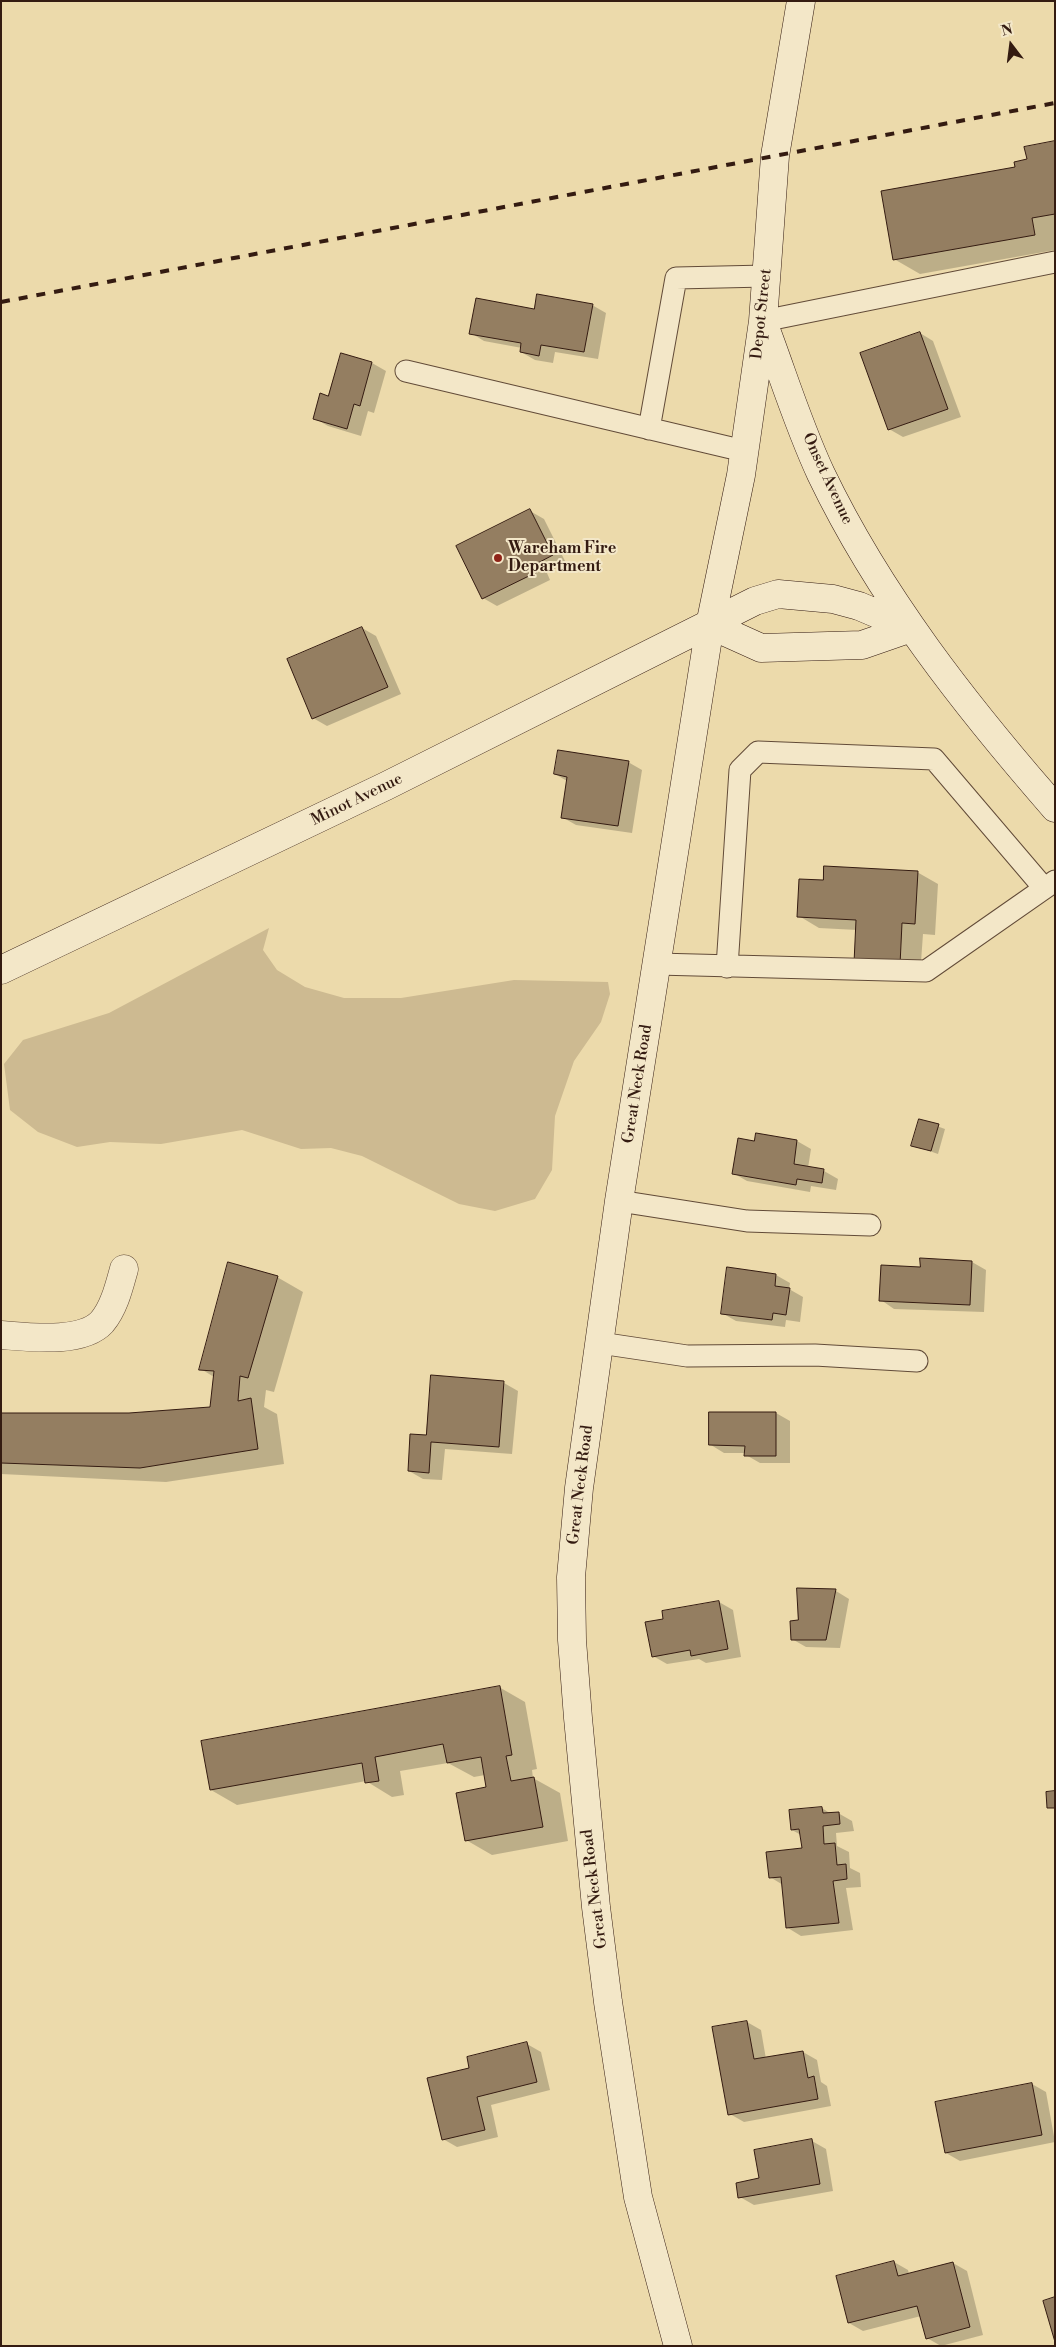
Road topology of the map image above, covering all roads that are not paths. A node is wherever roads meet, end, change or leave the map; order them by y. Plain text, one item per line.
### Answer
1 (801, 1) edge
2 (1055, 262) edge
3 (766, 276) junction
4 (763, 320) junction
5 (406, 371) dead end
6 (649, 429) junction
7 (744, 451) junction
8 (710, 624) junction
9 (911, 628) junction
10 (1055, 808) edge
11 (1050, 884) edge
12 (657, 964) junction
13 (727, 967) junction
14 (1, 970) edge
15 (619, 1201) junction
16 (870, 1225) dead end
17 (124, 1269) dead end
18 (1, 1335) edge
19 (600, 1343) junction
20 (917, 1361) dead end
21 (678, 2346) edge

1 - 3 main road, Depot Street
2 - 4 lane
3 - 4 main road, Depot Street
3 - 6 lane
4 - 7 main road, Depot Street
4 - 9 main road, Onset Avenue
5 - 6 lane
6 - 7 lane
7 - 8 main road, Depot Street
8 - 9 main road
8 - 9 main road, Onset Avenue
8 - 12 main road, Great Neck Road
8 - 14 main road, Minot Avenue
9 - 10 main road, Onset Avenue
11 - 13 lane
11 - 13 lane
12 - 13 lane
12 - 15 main road, Great Neck Road
15 - 16 lane
15 - 19 main road, Great Neck Road
17 - 18 main road
19 - 20 lane
19 - 21 main road, Great Neck Road

